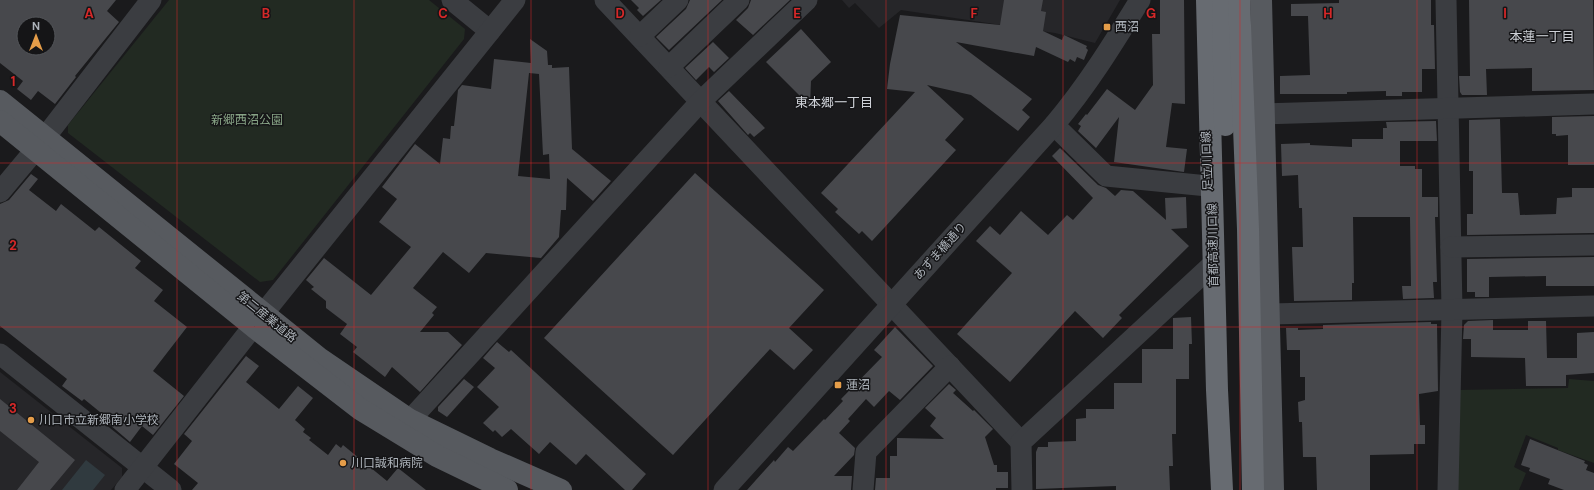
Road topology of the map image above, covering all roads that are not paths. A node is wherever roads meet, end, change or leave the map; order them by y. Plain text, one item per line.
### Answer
1 (151, 0) edge
2 (452, 0) edge
3 (515, 0) edge
4 (605, 0) edge
5 (678, 0) edge
6 (739, 0) edge
7 (807, 0) edge
8 (1140, 0) edge
9 (1203, 0) edge
10 (1207, 0) edge
11 (1223, 0) edge
12 (1239, 0) edge
13 (1254, 0) edge
14 (1261, 0) edge
15 (1446, 0) edge
16 (490, 31) junction
17 (640, 36) junction
18 (668, 67) junction
19 (0, 100) edge
20 (701, 101) junction
21 (1594, 104) edge
22 (1449, 107) junction
23 (1264, 114) junction
24 (0, 121) edge
25 (1054, 125) junction
26 (40, 142) junction
27 (1208, 186) junction
28 (0, 192) edge
29 (1238, 228) junction
30 (1594, 245) edge
31 (1451, 247) junction
32 (1210, 267) junction
33 (892, 304) junction
34 (1594, 306) edge
35 (1452, 310) junction
36 (1269, 314) junction
37 (259, 320) junction
38 (0, 354) edge
39 (950, 366) junction
40 (410, 420) junction
41 (1021, 442) junction
42 (143, 468) junction
43 (125, 490) edge
44 (171, 490) edge
45 (507, 490) edge
46 (562, 490) edge
47 (724, 490) edge
48 (863, 490) edge
49 (1022, 490) edge
50 (1214, 490) edge
51 (1222, 490) edge
52 (1234, 490) edge
53 (1253, 490) edge
54 (1266, 490) edge
55 (1273, 490) edge
56 (1448, 490) edge

1 - 26 street
2 - 16 street
3 - 16 street
4 - 17 street
5 - 17 street
6 - 18 street
7 - 20 street
8 - 25 street, あずま橋通り
9 - 27 main road, 足立川口線
10 - 51 highway, 首都高速川口線
11 - 29 highway
12 - 29 highway
13 - 54 highway
14 - 23 main road
15 - 22 street
16 - 37 street
17 - 18 street
18 - 20 street
19 - 26 main road, 第二産業道路
20 - 33 street
20 - 40 street
21 - 22 street
22 - 23 street
22 - 31 street
23 - 36 main road
24 - 26 main road, 第二産業道路
25 - 27 street
25 - 33 street, あずま橋通り
26 - 28 street
26 - 37 main road, 第二産業道路
27 - 32 main road, 足立川口線
29 - 52 highway
29 - 53 highway
30 - 31 street
31 - 35 street
32 - 41 street
32 - 50 main road, 足立川口線
33 - 39 street
33 - 47 street, あずま橋通り
34 - 35 street
35 - 36 street
35 - 56 street
36 - 55 main road
37 - 40 main road, 第二産業道路
37 - 42 street
37 - 45 main road, 第二産業道路
38 - 42 street
39 - 41 street
39 - 48 street
40 - 46 main road, 第二産業道路
41 - 49 street
42 - 43 street
42 - 44 street

